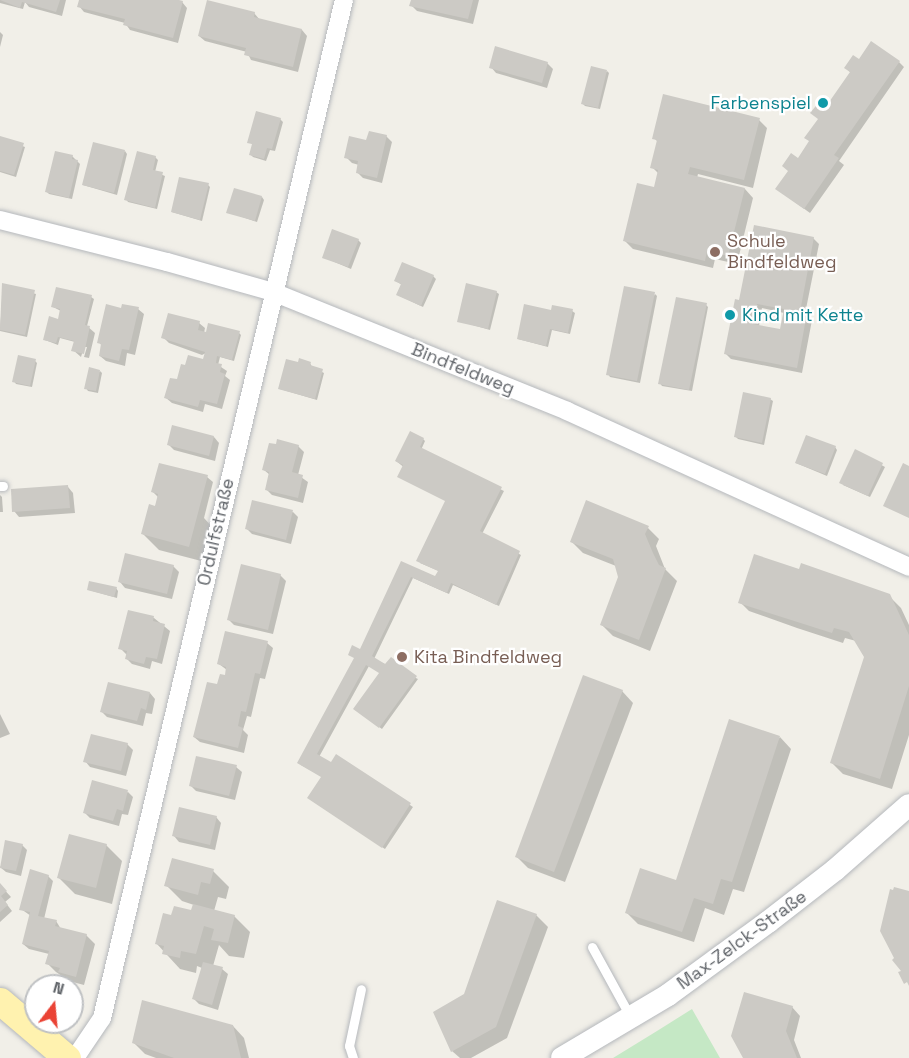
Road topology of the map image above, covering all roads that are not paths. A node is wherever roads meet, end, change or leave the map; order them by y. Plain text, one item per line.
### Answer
1 (344, 0) edge
2 (0, 220) edge
3 (273, 292) junction
4 (909, 567) edge
5 (909, 805) edge
6 (592, 946) dead end
7 (361, 989) dead end
8 (0, 1001) edge
9 (631, 1018) junction
10 (67, 1058) edge
11 (75, 1058) edge
12 (353, 1058) edge
13 (562, 1058) edge

1 - 3 street, Ordulfstraße
2 - 3 street, Bindfeldweg
3 - 4 street, Bindfeldweg
3 - 11 street, Ordulfstraße
5 - 9 street, Max-Zelck-Straße
6 - 9 lane
7 - 12 lane
8 - 10 main road
9 - 13 street, Max-Zelck-Straße

